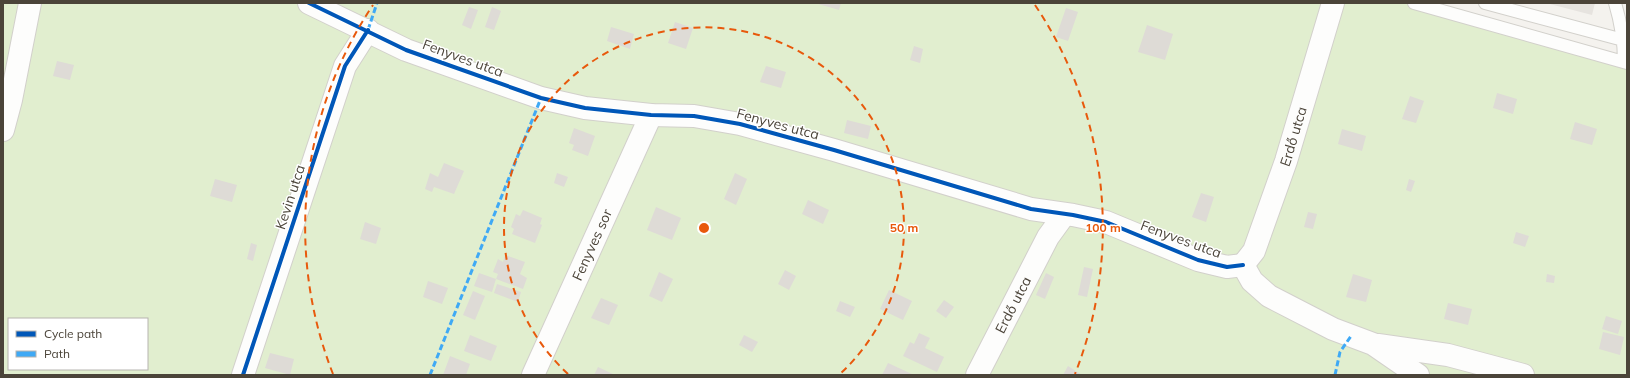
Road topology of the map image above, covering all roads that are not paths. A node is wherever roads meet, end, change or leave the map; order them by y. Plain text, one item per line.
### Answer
1 (30, 3) edge
2 (309, 3) edge
3 (1333, 3) edge
4 (1414, 3) edge
5 (1486, 3) edge
6 (1615, 3) edge
7 (1511, 6) edge
8 (1505, 29) junction
9 (368, 30) junction
10 (1626, 41) edge
11 (1626, 63) edge
12 (651, 115) junction
13 (3, 130) edge
14 (1064, 215) junction
15 (1243, 265) junction
16 (1373, 344) junction
17 (243, 375) edge
18 (533, 375) edge
19 (977, 375) edge
20 (1418, 375) edge
21 (1523, 375) edge

1 - 13 street
2 - 9 street, Fenyves utca
3 - 15 street, Erdő utca
4 - 8 lane
5 - 7 lane
6 - 10 lane
7 - 8 lane
7 - 10 lane
8 - 11 lane
9 - 12 street, Fenyves utca
9 - 17 street, Kevin utca
10 - 11 lane
12 - 14 street, Fenyves utca
12 - 18 street, Fenyves sor
14 - 15 street, Fenyves utca
14 - 19 street, Erdő utca
15 - 16 street
16 - 20 street
16 - 21 street

